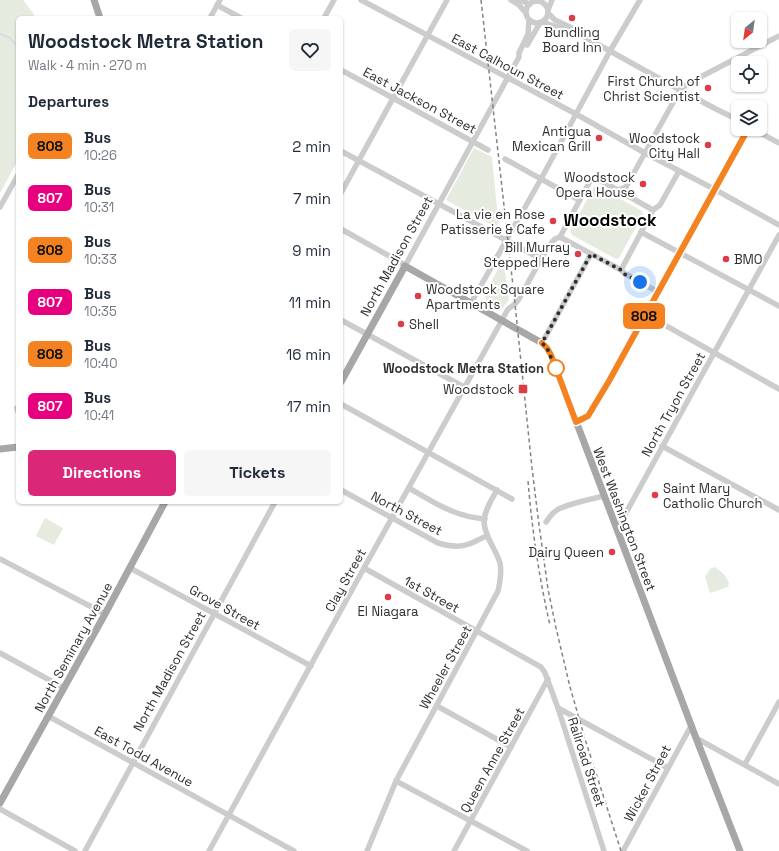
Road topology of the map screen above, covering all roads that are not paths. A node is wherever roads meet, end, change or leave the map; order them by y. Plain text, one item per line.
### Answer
1 (94, 0) edge
2 (334, 0) edge
3 (361, 0) edge
4 (447, 0) edge
5 (511, 0) edge
6 (520, 0) edge
7 (552, 0) edge
8 (640, 0) edge
9 (540, 1) edge
10 (219, 3) edge
11 (530, 3) edge
12 (548, 12) junction
13 (526, 13) junction
14 (99, 16) edge
15 (211, 16) edge
16 (238, 16) edge
17 (325, 16) edge
18 (530, 20) junction
19 (541, 22) junction
20 (574, 31) junction
21 (427, 35) junction
22 (779, 36) edge
23 (610, 51) junction
24 (519, 57) junction
25 (343, 71) edge
26 (508, 78) junction
27 (680, 90) junction
28 (394, 98) junction
29 (576, 114) junction
30 (731, 116) edge
31 (744, 136) edge
32 (766, 136) edge
33 (473, 142) junction
34 (779, 143) edge
35 (488, 150) dead end
36 (343, 152) edge
37 (645, 153) junction
38 (505, 159) dead end
39 (359, 161) junction
40 (679, 171) junction
41 (16, 179) edge
42 (541, 179) junction
43 (626, 187) junction
44 (343, 189) edge
45 (714, 189) junction
46 (618, 190) junction
47 (629, 197) junction
48 (579, 200) junction
49 (439, 204) junction
50 (0, 207) edge
51 (654, 210) junction
52 (779, 225) edge
53 (343, 230) edge
54 (642, 232) junction
55 (779, 235) edge
56 (560, 237) junction
57 (506, 240) junction
58 (680, 252) junction
59 (591, 254) junction
60 (541, 259) junction
61 (405, 266) junction
62 (621, 270) junction
63 (748, 290) junction
64 (658, 292) junction
65 (471, 303) junction
66 (779, 306) edge
67 (645, 314) junction
68 (502, 320) junction
69 (343, 321) edge
70 (367, 335) junction
71 (542, 343) junction
72 (714, 352) junction
73 (343, 378) edge
74 (464, 387) junction
75 (779, 389) edge
76 (343, 405) edge
77 (576, 422) junction
78 (662, 446) junction
79 (16, 447) edge
80 (0, 449) edge
81 (428, 452) junction
82 (408, 488) junction
83 (497, 490) junction
84 (343, 491) edge
85 (604, 496) junction
86 (512, 498) dead end
87 (165, 504) edge
88 (274, 504) edge
89 (779, 510) edge
90 (392, 518) junction
91 (484, 519) junction
92 (546, 522) dead end
93 (617, 529) junction
94 (487, 536) junction
95 (0, 559) edge
96 (130, 568) junction
97 (364, 568) junction
98 (105, 614) junction
99 (214, 614) junction
100 (477, 631) junction
101 (1, 656) edge
102 (311, 666) junction
103 (548, 679) junction
104 (64, 688) junction
105 (779, 702) edge
106 (436, 706) junction
107 (558, 708) junction
108 (48, 716) junction
109 (691, 726) junction
110 (696, 738) junction
111 (511, 747) junction
112 (132, 763) junction
113 (745, 764) junction
114 (668, 768) junction
115 (396, 781) junction
116 (779, 784) edge
117 (0, 803) edge
118 (0, 809) edge
119 (229, 815) junction
120 (471, 821) junction
121 (75, 851) edge
122 (85, 851) edge
123 (209, 851) edge
124 (292, 851) edge
125 (367, 851) edge
126 (454, 851) edge
127 (527, 851) edge
128 (604, 851) edge
129 (623, 851) edge
130 (740, 851) edge

1 - 14 main road
2 - 17 street
3 - 21 street, East Calhoun Street
4 - 21 street
5 - 13 street
6 - 11 street
7 - 12 street
8 - 23 street
9 - 11 street
9 - 12 street
10 - 15 street
10 - 16 street
11 - 13 street
12 - 19 street
12 - 20 street
13 - 18 street
18 - 19 street
18 - 24 street
19 - 20 street
19 - 24 street
20 - 23 street
21 - 26 street, East Calhoun Street
21 - 28 street
22 - 27 street
23 - 27 street
23 - 29 street
24 - 26 street, North Madison Street
25 - 28 street, East Jackson Street
26 - 29 street, East Calhoun Street
26 - 33 street, North Madison Street
27 - 30 street
27 - 37 street
28 - 33 street, East Jackson Street
28 - 39 street
29 - 37 street, East Calhoun Street
29 - 42 street
31 - 45 street
32 - 34 street
33 - 35 street, East Jackson Street
33 - 49 street, North Madison Street
36 - 39 street
37 - 40 street, East Calhoun Street
37 - 43 street
38 - 42 street
39 - 44 street
39 - 49 street
40 - 45 street, East Calhoun Street
40 - 51 street
41 - 50 street
42 - 48 street
42 - 57 street
43 - 46 street
43 - 47 street
45 - 52 street, East Calhoun Street
45 - 58 street
46 - 47 street
46 - 48 street, Clay Street
47 - 51 street
48 - 56 street, Clay Street
49 - 57 street
49 - 61 street, North Madison Street
51 - 54 street
53 - 61 street
54 - 58 street
54 - 62 street
55 - 63 street, North Tryon Street
56 - 59 street
56 - 60 street, Clay Street
57 - 60 street
57 - 65 street
58 - 63 street
58 - 64 street
59 - 62 street
59 - 71 street
60 - 68 street, Clay Street
61 - 65 main road, West Washington Street
61 - 70 main road, North Madison Street
62 - 64 street
63 - 66 street
63 - 72 street, North Tryon Street
64 - 67 street
65 - 68 main road, West Washington Street
67 - 72 street
67 - 77 street
68 - 71 main road, West Washington Street
68 - 74 street, Clay Street
69 - 70 street
70 - 73 main road, North Madison Street
70 - 74 street
71 - 77 main road, West Washington Street
72 - 75 street
72 - 78 street, North Tryon Street
74 - 81 street, Clay Street
76 - 81 street
77 - 85 main road, West Washington Street
78 - 89 street
78 - 93 street, North Tryon Street
79 - 80 main road
81 - 82 street, Clay Street
81 - 83 street
82 - 90 street, Clay Street
82 - 91 street
83 - 86 street
83 - 91 street
84 - 90 street, North Street
85 - 92 street
85 - 93 main road, West Washington Street
87 - 96 main road, North Seminary Avenue
88 - 99 street, North Madison Street
90 - 94 street, North Street
90 - 97 street, Clay Street
91 - 94 street, Wheeler Street
93 - 109 main road, West Washington Street
94 - 100 street, Wheeler Street
95 - 98 street
96 - 98 main road, North Seminary Avenue
96 - 99 street, Grove Street
97 - 100 street, 1st Street
97 - 102 street, Clay Street
98 - 104 main road, North Seminary Avenue
99 - 102 street, Grove Street
99 - 112 street, North Madison Street
100 - 103 street, 1st Street
100 - 106 street, Wheeler Street
101 - 104 street
102 - 119 street, Clay Street
103 - 107 street, Railroad Street
103 - 111 street, Queen Anne Street
104 - 108 main road, North Seminary Avenue
105 - 113 street
106 - 111 street
106 - 115 street, Wheeler Street
107 - 114 street
107 - 128 street, Railroad Street
108 - 112 street, East Todd Avenue
108 - 117 main road, North Seminary Avenue
109 - 110 main road, West Washington Street
109 - 114 street, Wicker Street
110 - 113 street
110 - 130 main road, West Washington Street
111 - 120 street, Queen Anne Street
112 - 119 street, East Todd Avenue
112 - 122 street, North Madison Street
113 - 116 street
114 - 129 street, Wicker Street
115 - 120 street
115 - 125 street, Wheeler Street
118 - 121 street
119 - 123 street, Clay Street
119 - 124 street, East Todd Avenue
120 - 126 street, Queen Anne Street
120 - 127 street

